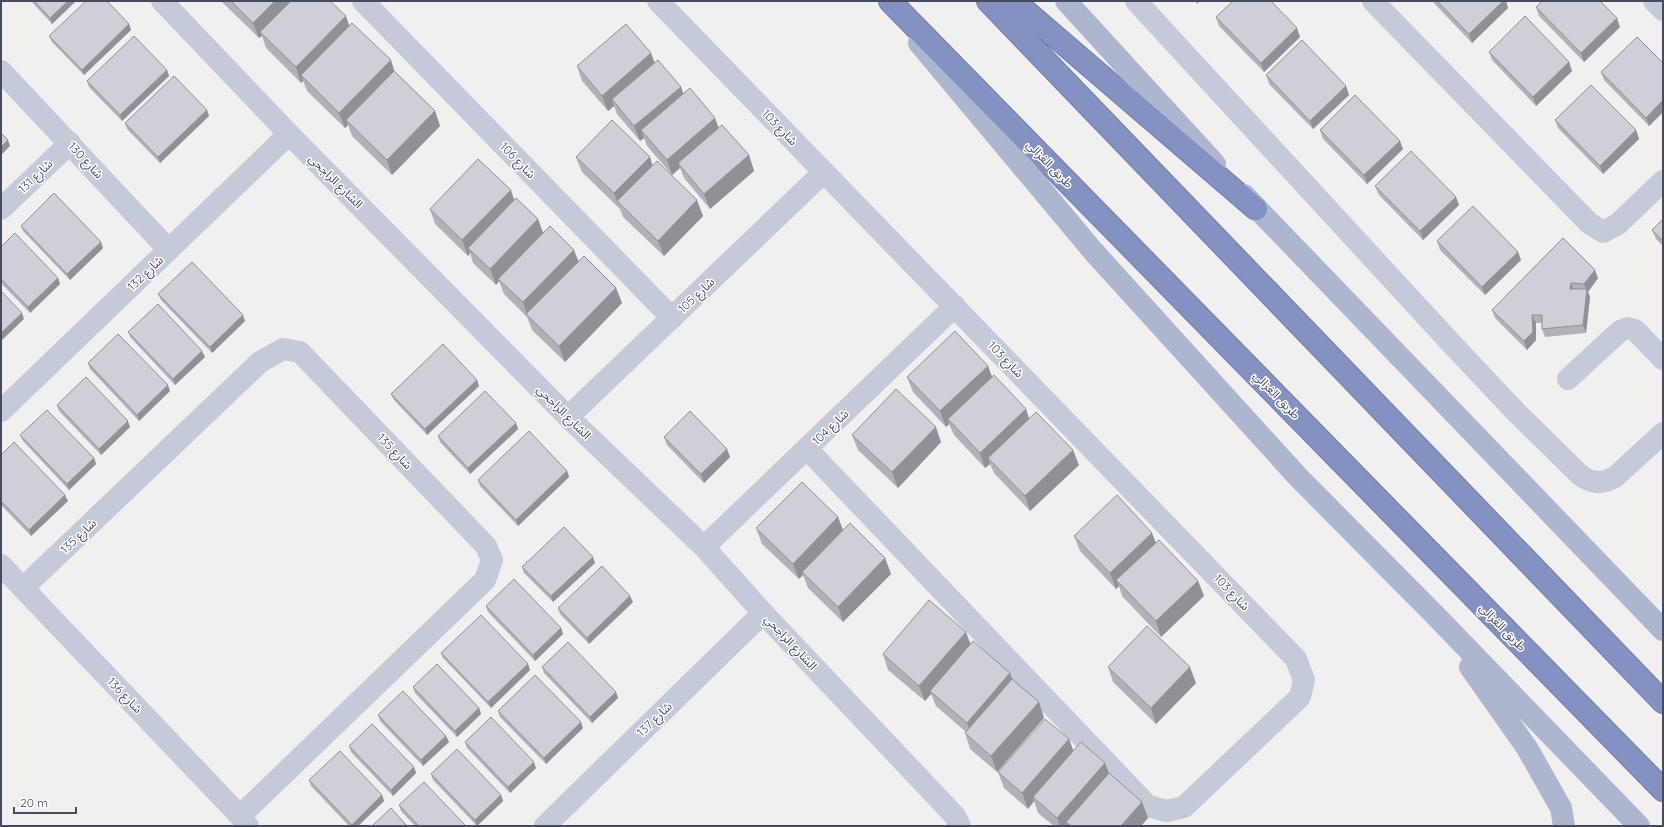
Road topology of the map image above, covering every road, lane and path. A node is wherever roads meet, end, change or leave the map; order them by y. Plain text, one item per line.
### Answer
1 (162, 1) edge
2 (363, 1) edge
3 (658, 1) edge
4 (883, 1) edge
5 (890, 1) edge
6 (988, 1) edge
7 (1014, 1) edge
8 (1066, 1) edge
9 (1136, 1) edge
10 (1373, 1) edge
11 (1654, 1) edge
12 (1663, 10) edge
13 (1, 71) edge
14 (289, 134) junction
15 (70, 143) junction
16 (824, 172) junction
17 (1663, 181) edge
18 (1, 209) edge
19 (1256, 209) junction
20 (169, 250) junction
21 (955, 306) junction
22 (672, 318) junction
23 (1663, 359) edge
24 (1568, 379) dead end
25 (1, 411) edge
26 (568, 417) junction
27 (1663, 433) edge
28 (807, 449) junction
29 (704, 547) junction
30 (1598, 560) junction
31 (1, 565) edge
32 (23, 588) junction
33 (1432, 612) junction
34 (763, 613) junction
35 (1663, 613) edge
36 (1663, 630) edge
37 (1663, 702) edge
38 (1663, 790) edge
39 (244, 821) edge
40 (544, 826) edge
41 (960, 826) edge
42 (1564, 826) edge
43 (1639, 826) edge

1 - 14 street, الشارع الراجحي
2 - 22 street, شارع 106
3 - 16 street, شارع 103
4 - 33 main road
5 - 38 highway, طريق الغزالي
6 - 37 highway
7 - 19 highway
8 - 19 main road
9 - 27 street
10 - 17 street
11 - 12 street
13 - 15 street, شارع 130
14 - 20 street, شارع 132
14 - 26 street, الشارع الراجحي
15 - 18 street, شارع 131
15 - 20 street, شارع 130
16 - 21 street, شارع 103
16 - 22 street, شارع 105
19 - 30 main road
20 - 25 street, شارع 132
21 - 28 street, شارع 104
21 - 28 street, شارع 103
22 - 26 street, شارع 105
23 - 24 street
26 - 29 street, الشارع الراجحي
28 - 29 street, شارع 104
29 - 34 street, الشارع الراجحي
30 - 35 main road
30 - 36 main road
31 - 32 street, شارع 136
32 - 39 street, شارع 136
32 - 39 street, شارع 135
33 - 42 main road
33 - 43 main road
34 - 40 street, شارع 137
34 - 41 street, الشارع الراجحي

